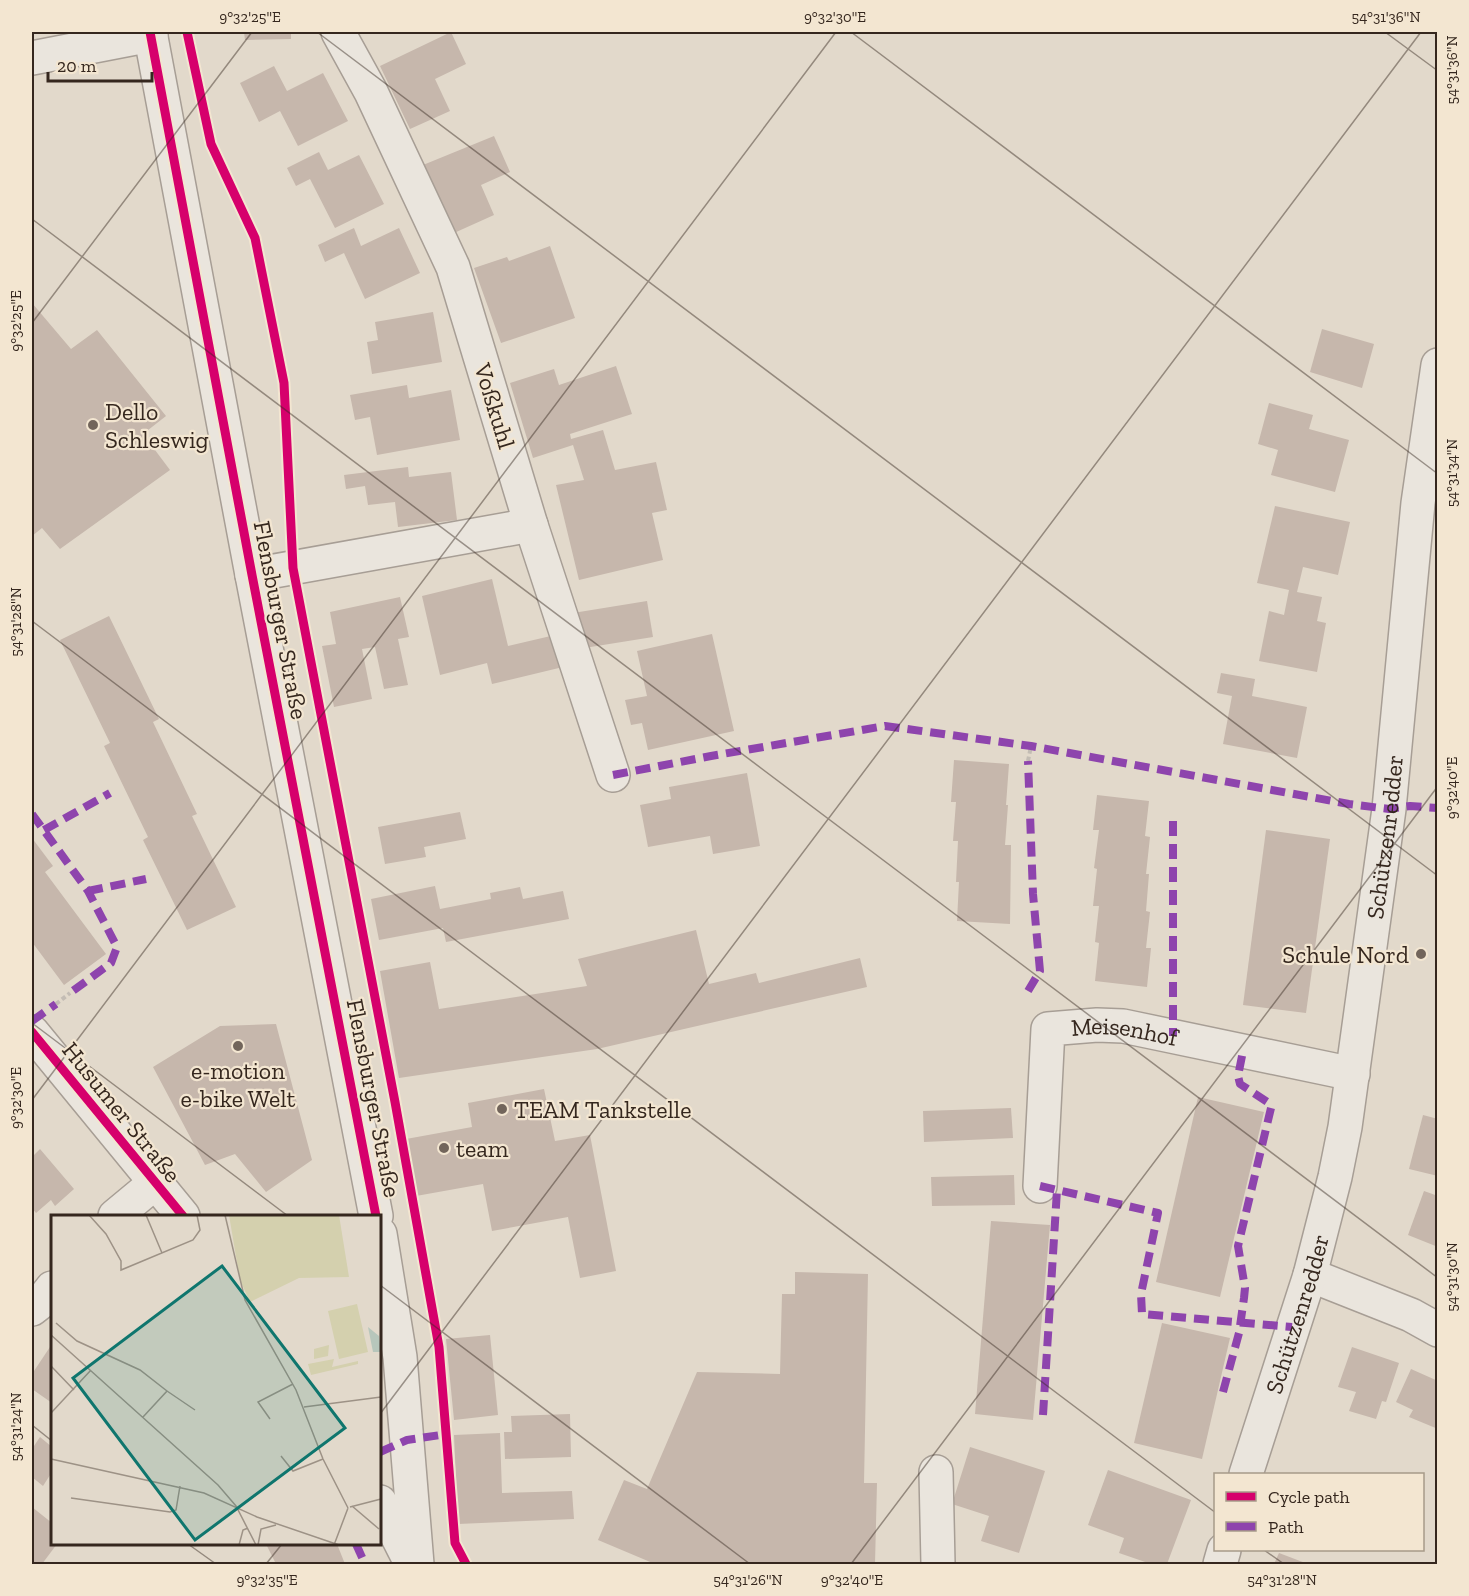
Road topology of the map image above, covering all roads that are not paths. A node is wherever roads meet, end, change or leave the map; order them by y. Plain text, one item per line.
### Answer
1 (338, 32) edge
2 (151, 33) edge
3 (32, 58) edge
4 (1437, 365) edge
5 (531, 525) junction
6 (252, 575) junction
7 (613, 775) dead end
8 (32, 1032) edge
9 (1353, 1074) junction
10 (156, 1182) junction
11 (1040, 1186) dead end
12 (116, 1215) edge
13 (182, 1215) edge
14 (376, 1215) edge
15 (381, 1240) edge
16 (1310, 1275) junction
17 (51, 1289) edge
18 (32, 1309) edge
19 (1437, 1330) edge
20 (936, 1473) dead end
21 (1246, 1473) edge
22 (381, 1504) edge
23 (411, 1564) edge
24 (417, 1564) edge
25 (938, 1564) edge

1 - 5 street, Voßkuhl
2 - 3 street
2 - 6 street, Flensburger Straße
4 - 9 street, Schützenredder
5 - 6 street
5 - 7 street, Voßkuhl
6 - 14 street, Flensburger Straße
8 - 10 street, Husumer Straße
9 - 11 street, Meisenhof
9 - 16 street, Schützenredder
10 - 12 street
10 - 13 street, Husumer Straße
15 - 24 street, Flensburger Straße
16 - 19 street
16 - 21 street, Schützenredder
17 - 18 street
20 - 25 street
22 - 23 street

